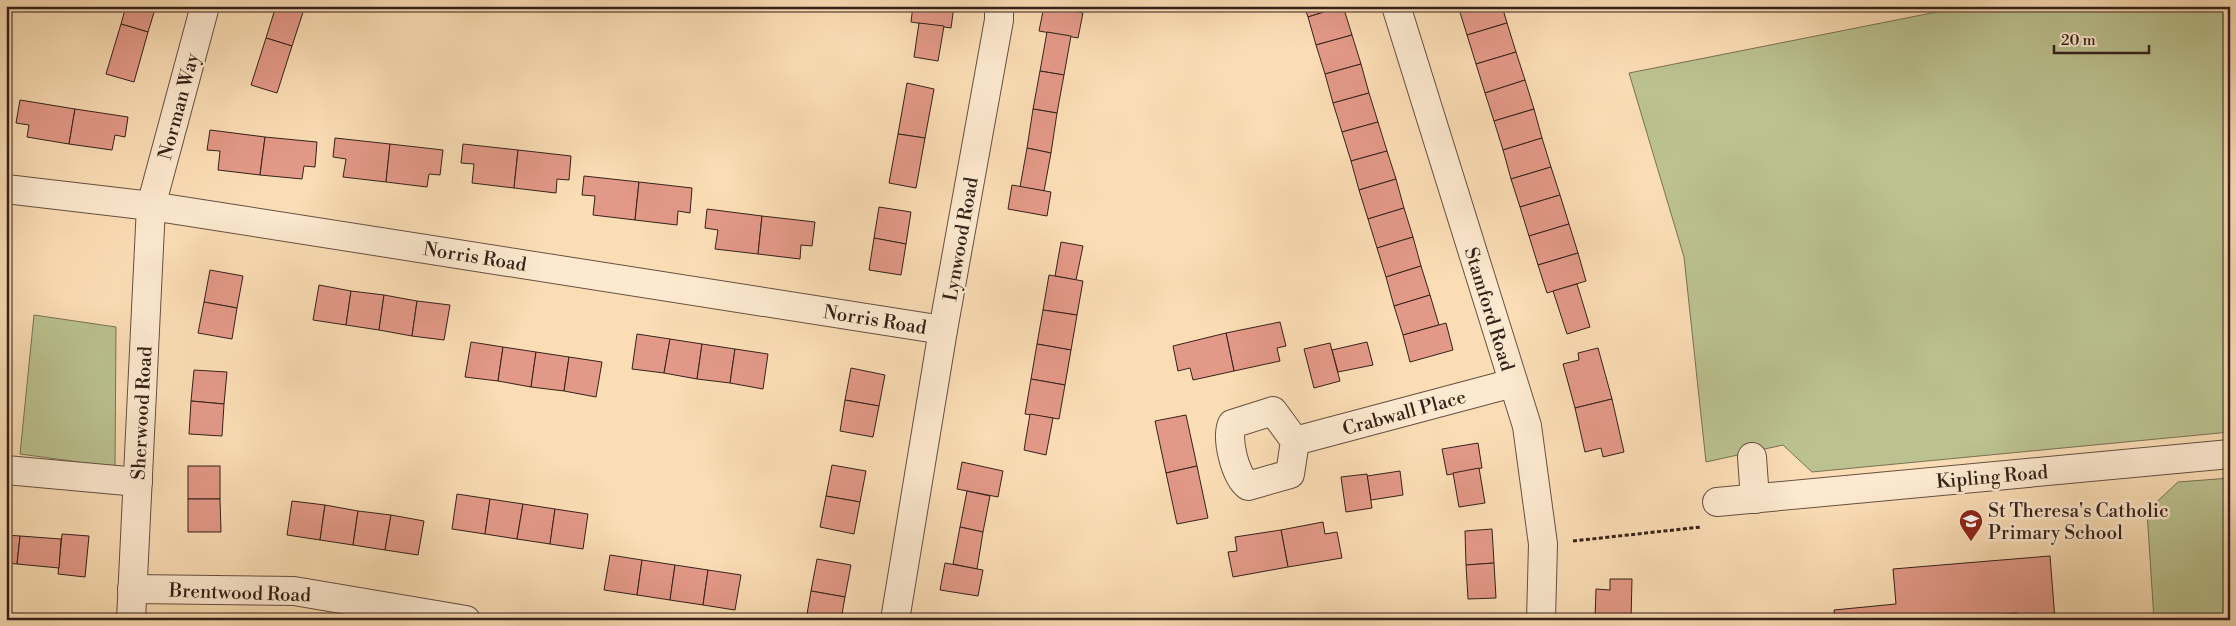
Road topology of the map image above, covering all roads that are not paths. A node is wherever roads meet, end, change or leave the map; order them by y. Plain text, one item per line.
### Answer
1 (205, 6) edge
2 (999, 6) edge
3 (1396, 6) edge
4 (6, 190) edge
5 (151, 206) junction
6 (943, 330) junction
7 (1513, 384) junction
8 (1294, 441) dead end
9 (2230, 454) edge
10 (1752, 457) dead end
11 (6, 470) edge
12 (138, 482) junction
13 (1755, 499) junction
14 (1717, 502) road end
15 (132, 589) junction
16 (131, 620) edge
17 (466, 620) edge
18 (895, 620) edge
19 (1541, 620) edge

1 - 5 street, Norman Way
2 - 6 street, Lynwood Road
3 - 7 street, Stamford Road
4 - 5 street, Norris Road
5 - 6 street, Norris Road
5 - 12 street, Sherwood Road
6 - 18 street, Lynwood Road
7 - 8 street, Crabwall Place
7 - 19 street, Stamford Road
9 - 13 street, Kipling Road
10 - 13 street
11 - 12 street
12 - 15 street, Sherwood Road
13 - 14 street, Kipling Road
15 - 16 street, Sherwood Road
15 - 17 street, Brentwood Road

